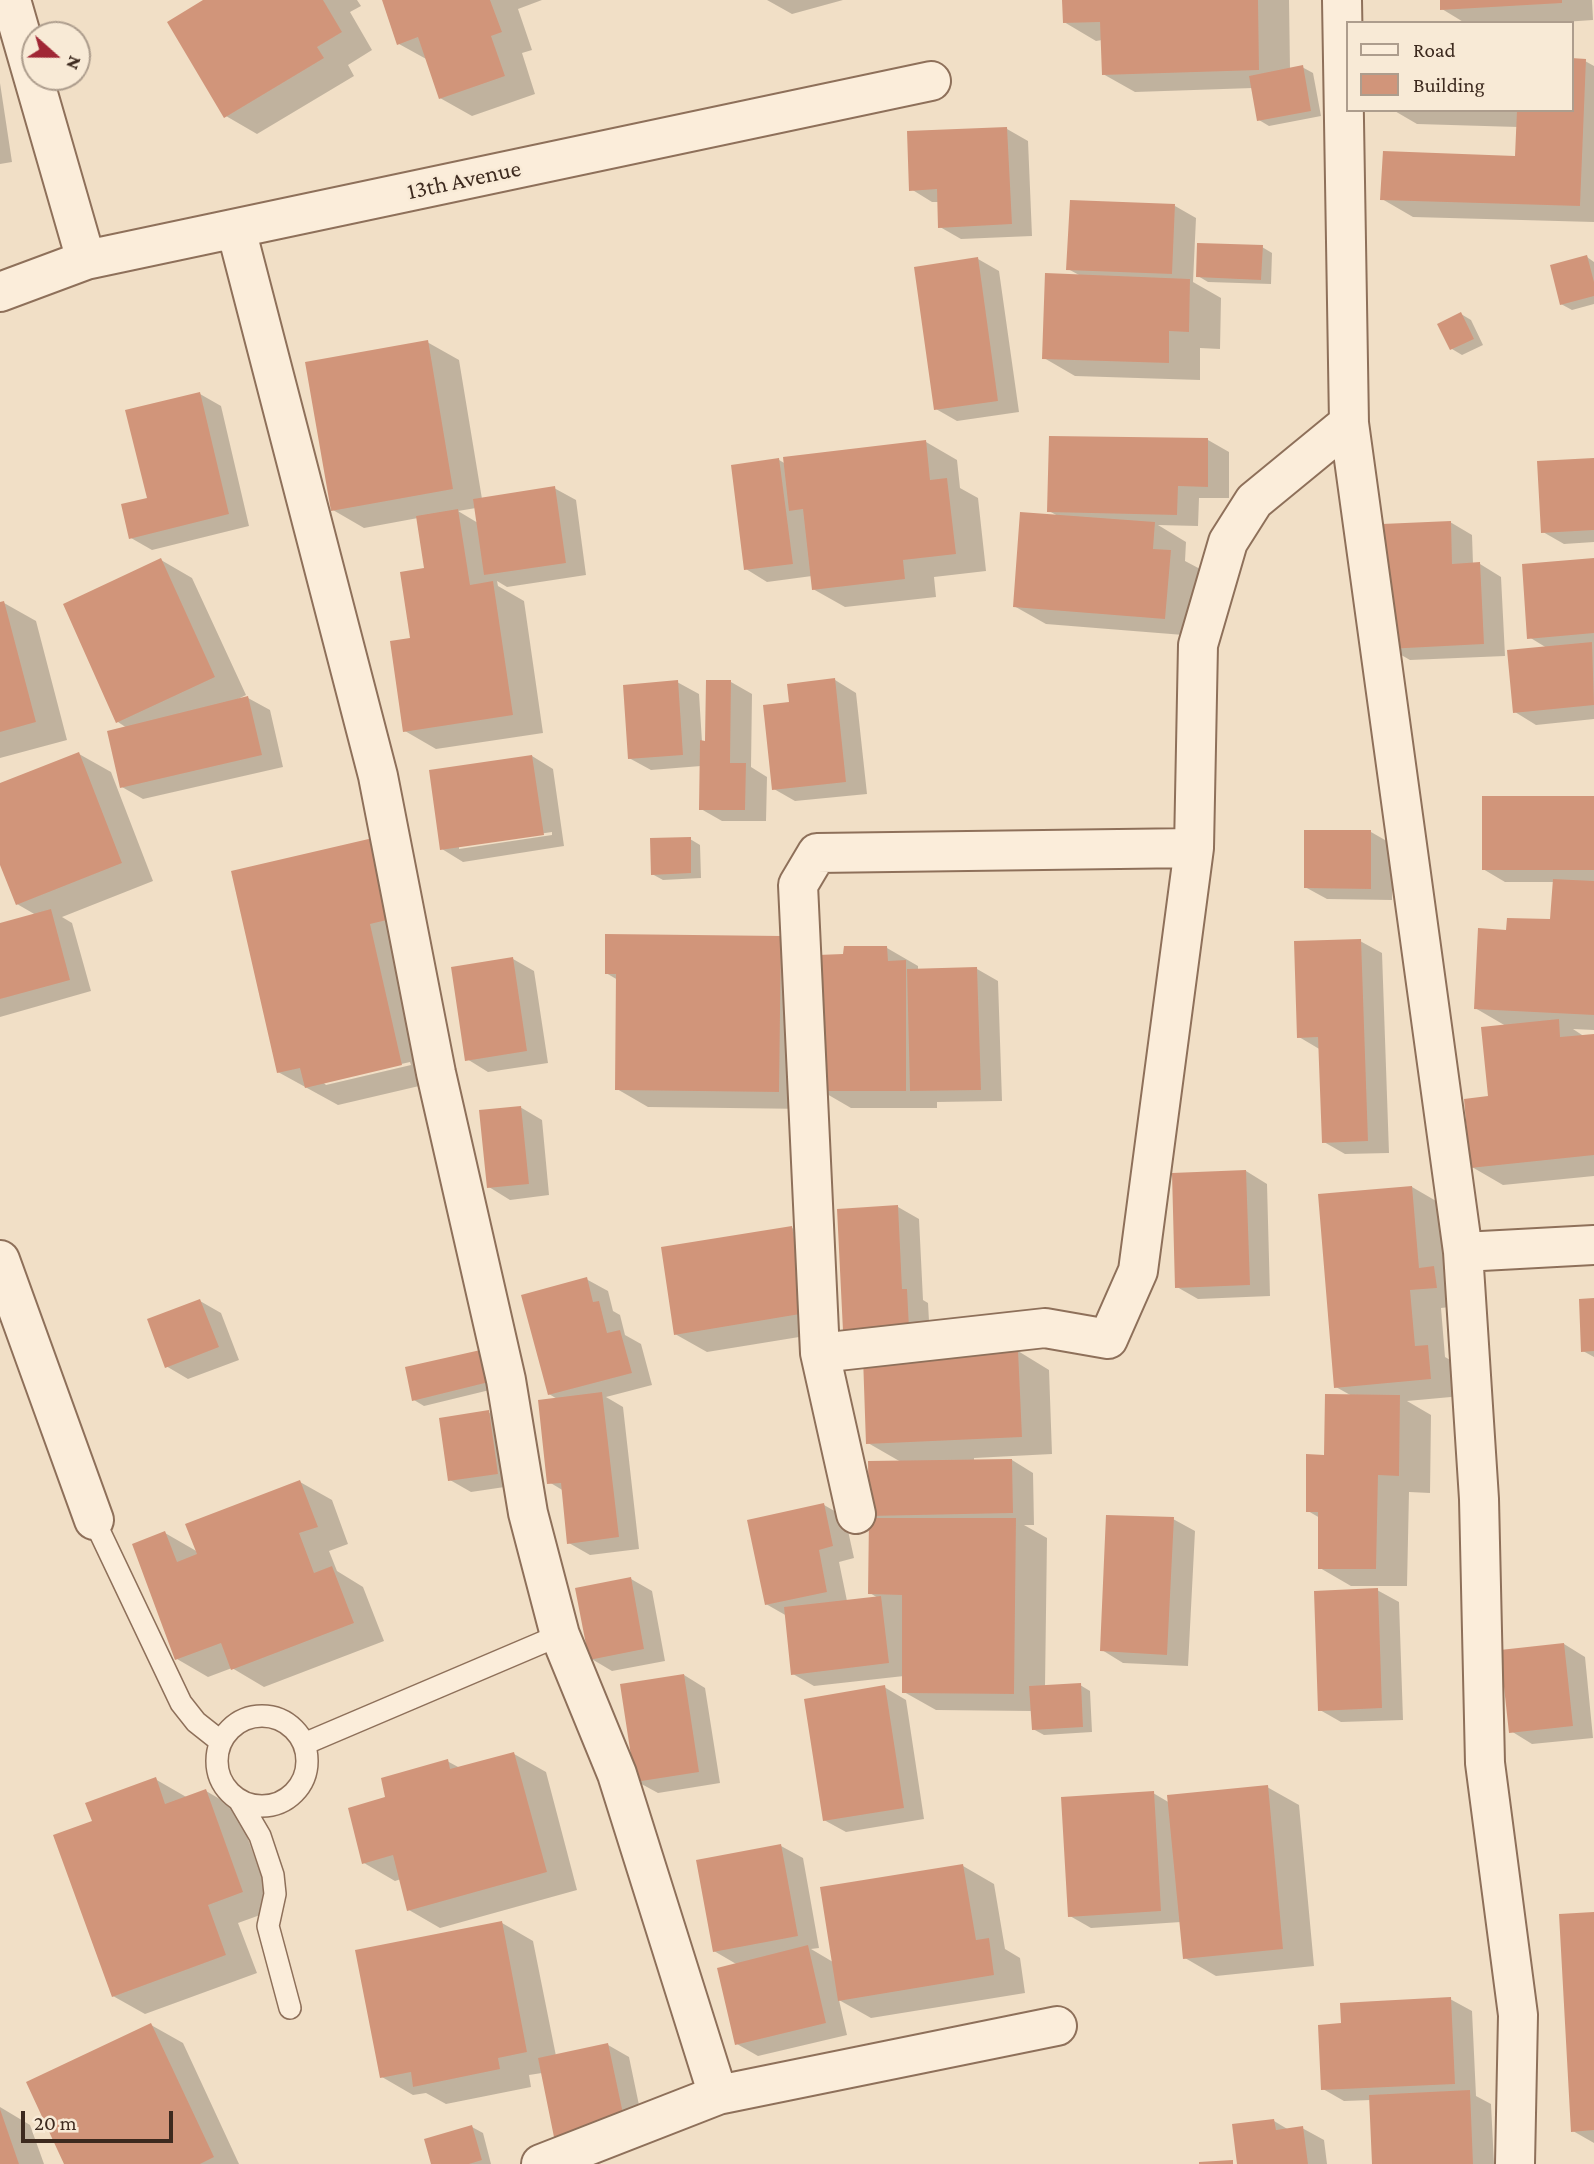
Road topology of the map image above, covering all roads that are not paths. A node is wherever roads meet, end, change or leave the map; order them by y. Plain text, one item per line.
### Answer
1 (11, 0) edge
2 (1342, 0) edge
3 (931, 81) dead end
4 (236, 229) junction
5 (86, 260) junction
6 (0, 292) edge
7 (1349, 423) junction
8 (1194, 848) junction
9 (1594, 1245) edge
10 (1462, 1252) junction
11 (0, 1260) edge
12 (820, 1353) junction
13 (856, 1514) dead end
14 (94, 1520) joint
15 (560, 1635) junction
16 (220, 1741) junction
17 (304, 1744) junction
18 (239, 1800) junction
19 (290, 2008) dead end
20 (1057, 2026) dead end
21 (718, 2095) junction
22 (541, 2164) edge
23 (1516, 2164) edge

1 - 5 street
2 - 7 street
3 - 4 street, 13th Avenue
4 - 5 street, 13th Avenue
4 - 15 street
5 - 6 street, 13th Avenue
7 - 8 street
7 - 10 street
8 - 12 street
8 - 12 street
9 - 10 street
10 - 23 street
11 - 14 street
12 - 13 street
14 - 16 lane
15 - 17 lane
15 - 21 street
16 - 17 lane
16 - 18 lane
17 - 18 lane
18 - 19 lane
20 - 21 street
21 - 22 street

